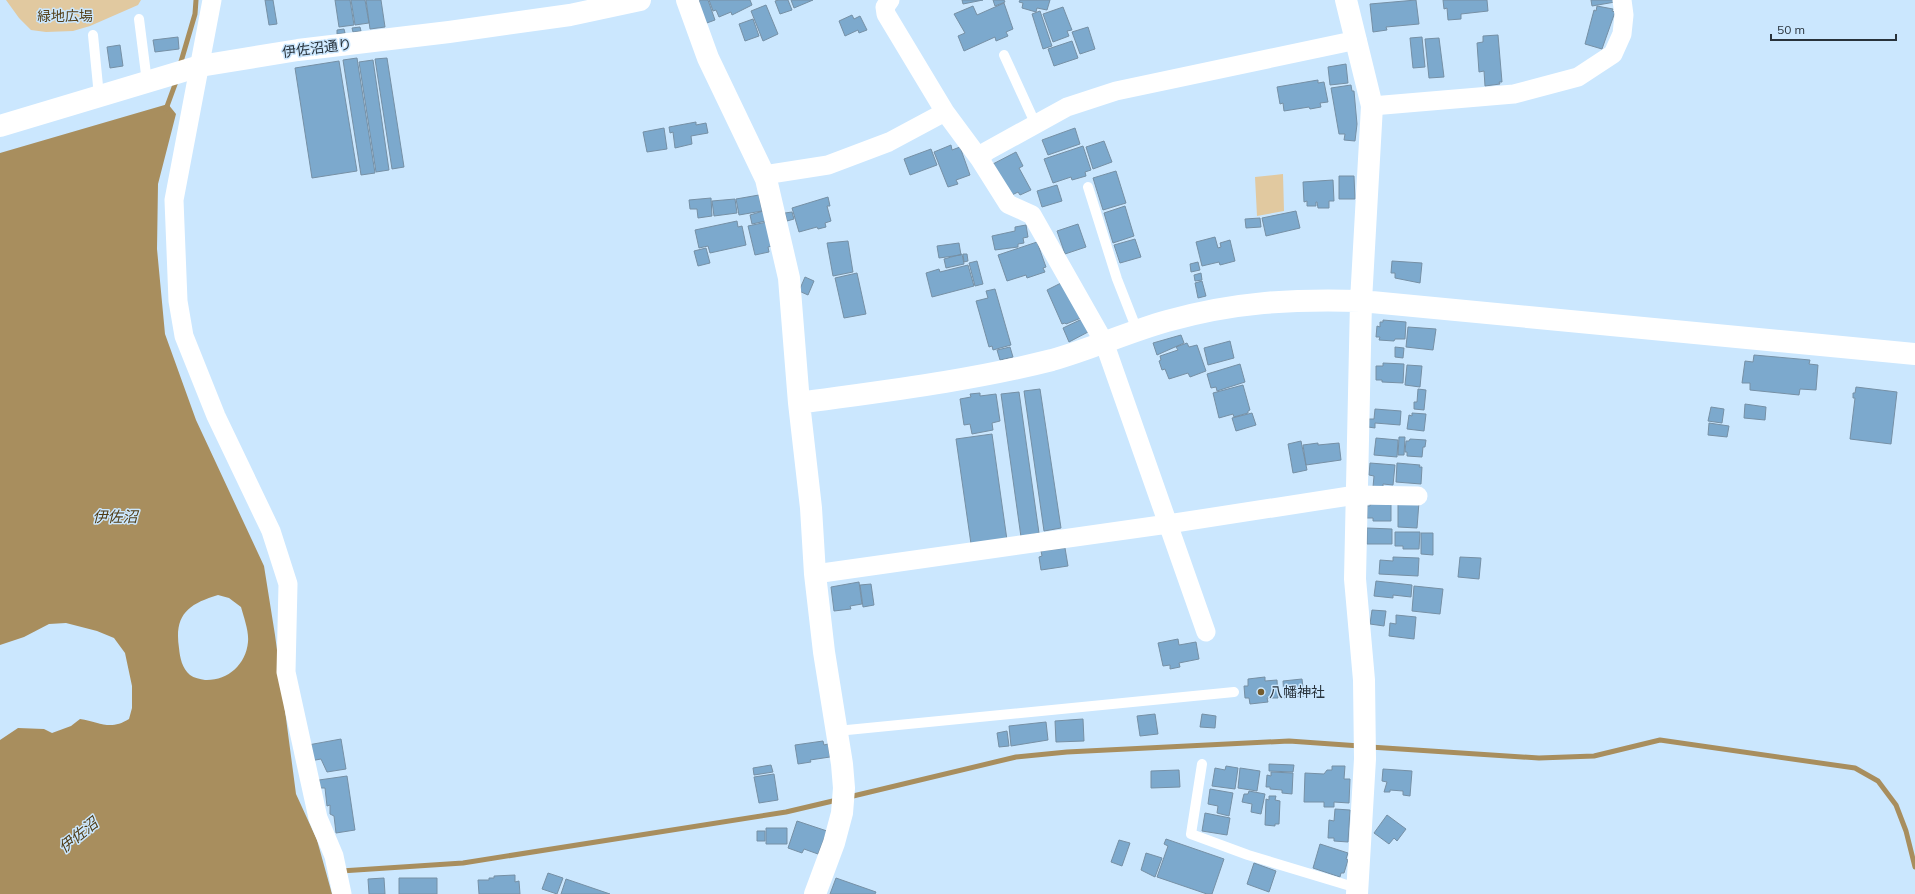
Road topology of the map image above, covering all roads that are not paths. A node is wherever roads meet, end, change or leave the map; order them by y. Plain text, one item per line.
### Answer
1 (212, 0) edge
2 (640, 0) edge
3 (687, 0) edge
4 (890, 0) edge
5 (1346, 0) edge
6 (1622, 0) edge
7 (138, 19) dead end
8 (92, 35) dead end
9 (1357, 40) junction
10 (1004, 55) dead end
11 (200, 66) junction
12 (147, 82) junction
13 (99, 96) junction
14 (1372, 106) junction
15 (945, 112) junction
16 (1036, 125) junction
17 (0, 126) edge
18 (979, 158) junction
19 (764, 175) junction
20 (1088, 187) dead end
21 (1361, 301) junction
22 (1137, 330) junction
23 (1104, 342) junction
24 (1915, 354) edge
25 (799, 404) junction
26 (1356, 495) junction
27 (1418, 496) dead end
28 (1168, 524) junction
29 (815, 574) junction
30 (1206, 632) dead end
31 (1234, 692) dead end
32 (837, 731) junction
33 (1202, 764) dead end
34 (1357, 891) edge
35 (342, 894) edge
36 (815, 894) edge

1 - 11 street
2 - 11 street, 伊佐沼通り
3 - 19 street
4 - 15 street
5 - 9 street
6 - 14 street
7 - 12 lane
8 - 13 lane
9 - 14 street
9 - 16 street
10 - 16 lane
11 - 12 street, 伊佐沼通り
11 - 35 street
12 - 13 street, 伊佐沼通り
13 - 17 street, 伊佐沼通り
14 - 21 street
15 - 18 street
15 - 19 street
16 - 18 street
18 - 23 street
19 - 25 street
20 - 22 lane
21 - 22 street
21 - 24 street
21 - 26 street
22 - 23 street
23 - 25 street
23 - 28 street
25 - 29 street
26 - 27 street
26 - 28 street
26 - 34 street
28 - 29 street
28 - 30 street
29 - 32 street
31 - 32 lane
32 - 36 street
33 - 34 lane

